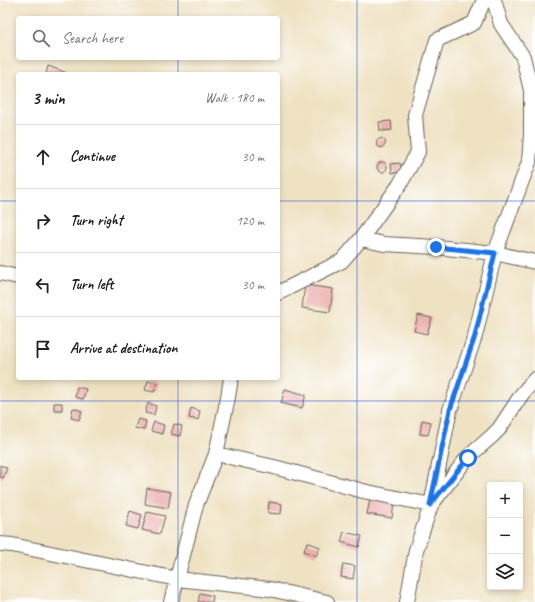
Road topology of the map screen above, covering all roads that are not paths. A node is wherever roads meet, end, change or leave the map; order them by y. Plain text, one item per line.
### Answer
1 (484, 0) edge
2 (494, 0) edge
3 (361, 239) junction
4 (495, 253) junction
5 (535, 262) edge
6 (0, 273) edge
7 (16, 277) edge
8 (280, 292) edge
9 (535, 379) edge
10 (231, 380) edge
11 (216, 454) junction
12 (430, 505) junction
13 (0, 544) edge
14 (177, 579) junction
15 (171, 602) edge
16 (327, 602) edge
17 (407, 602) edge

1 - 3 street
2 - 4 street
3 - 4 street
3 - 8 street
4 - 5 street
4 - 12 street
6 - 7 street
9 - 12 street
10 - 11 street
11 - 12 street
11 - 14 street
12 - 17 street
13 - 14 street
14 - 15 street
14 - 16 street

